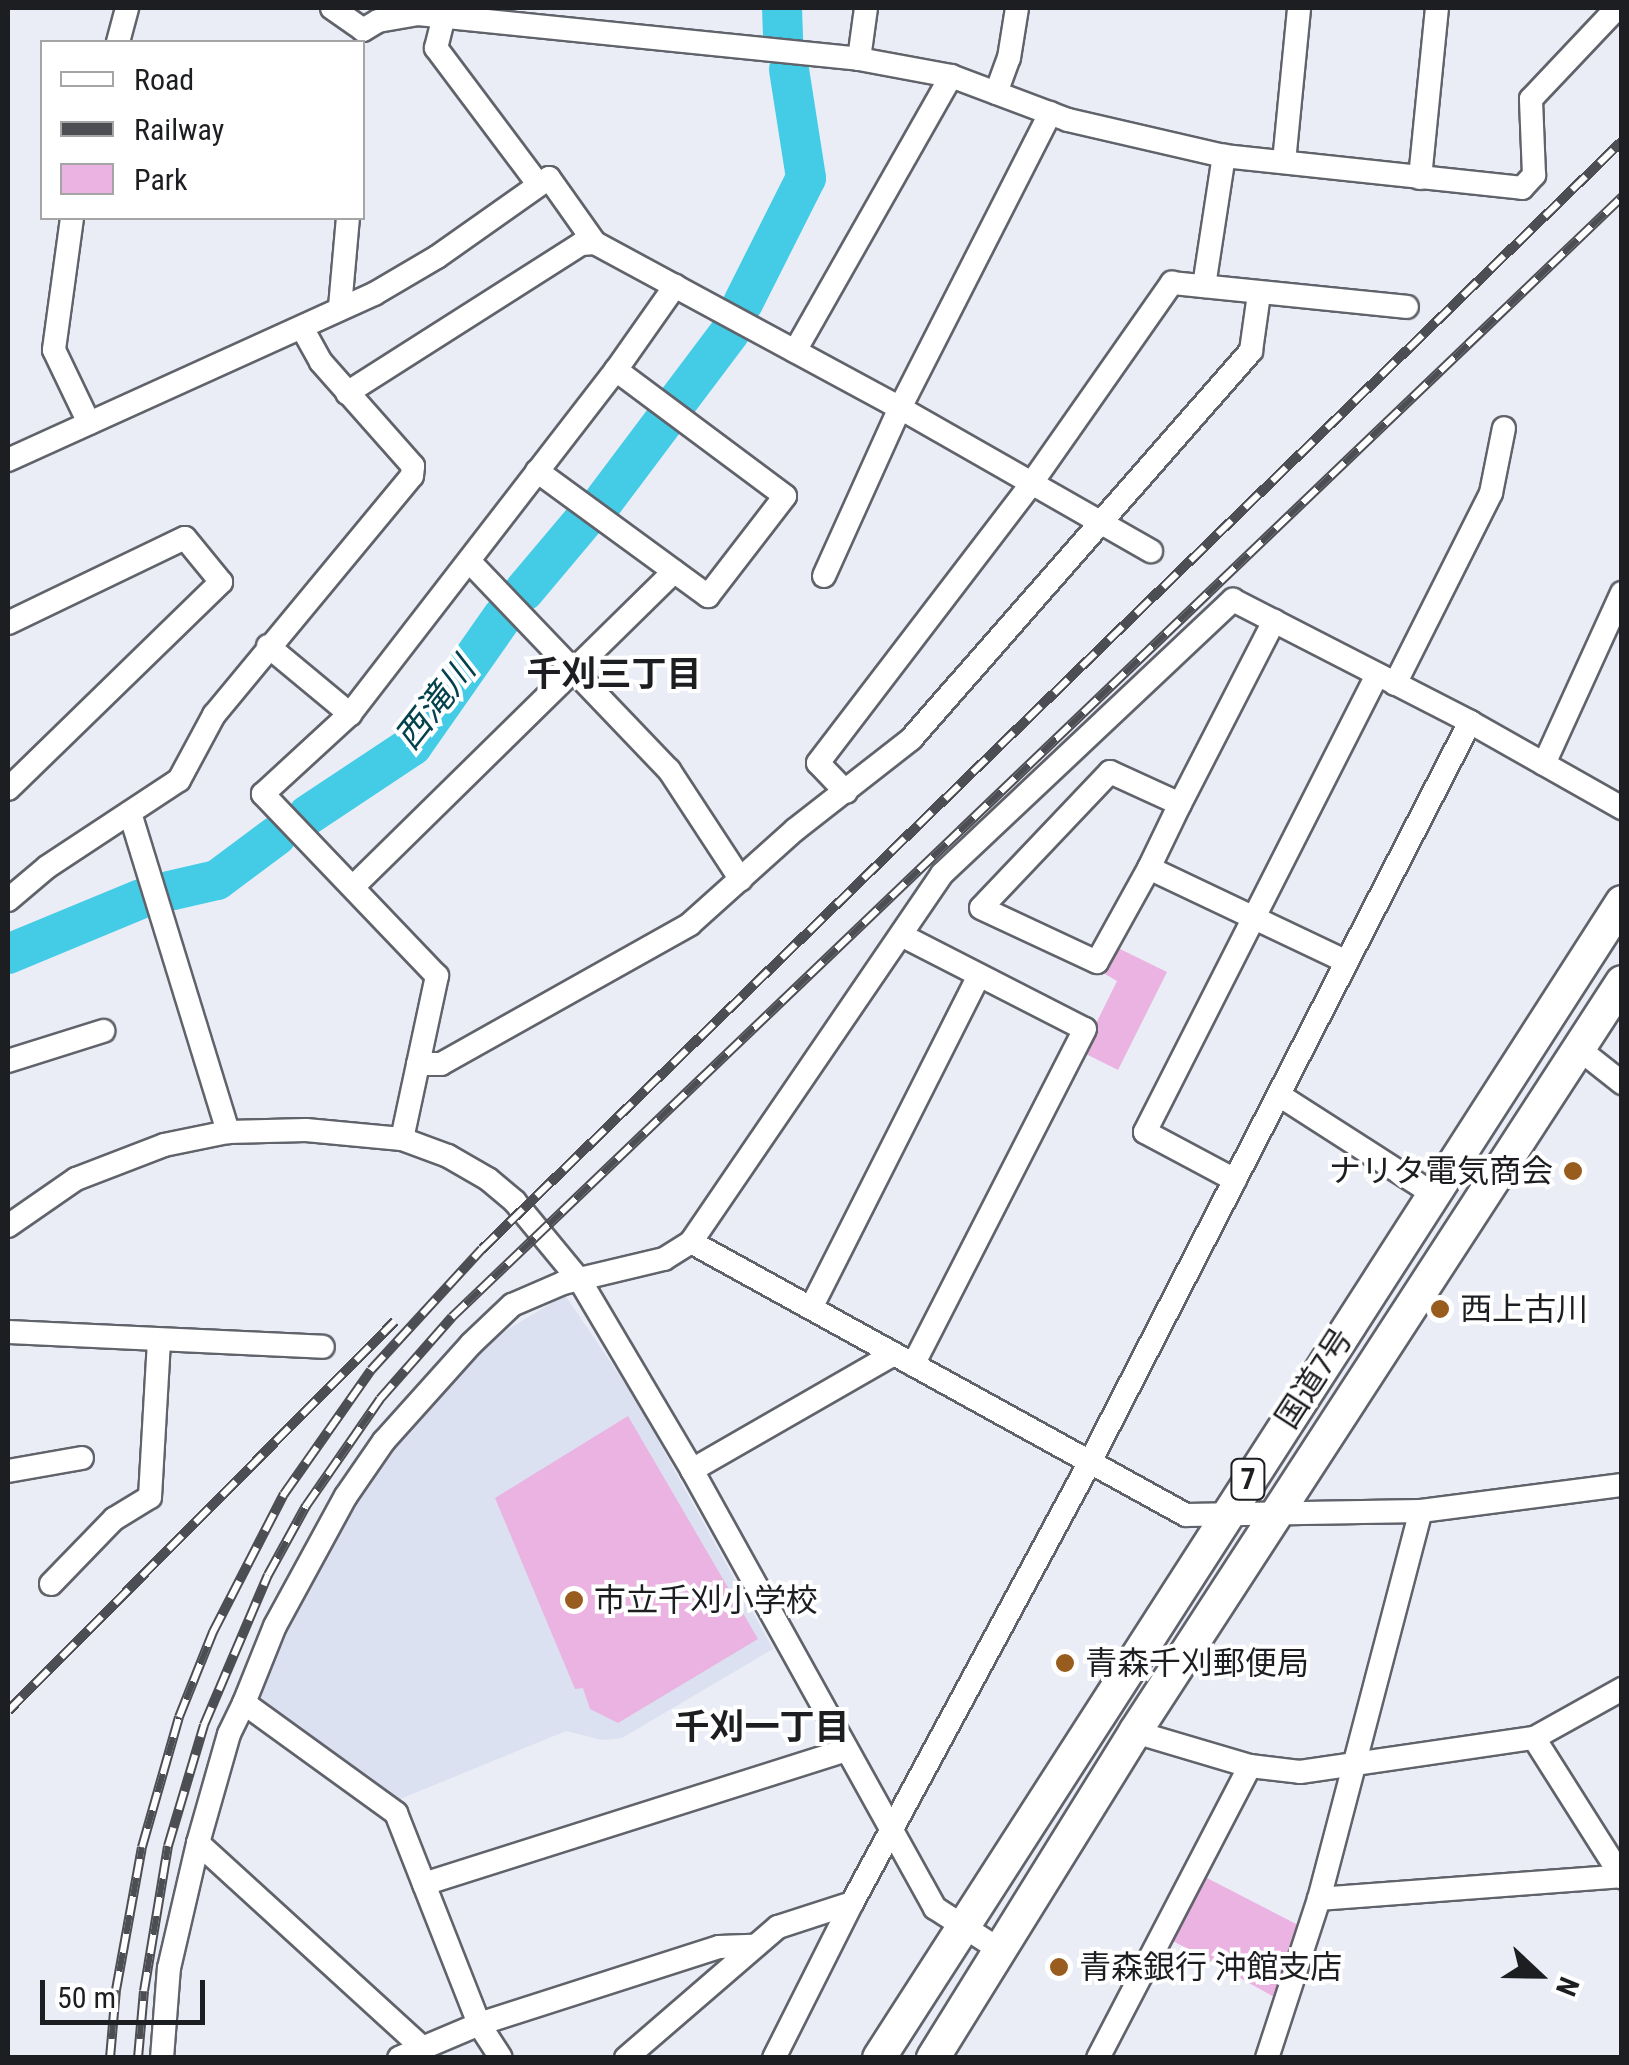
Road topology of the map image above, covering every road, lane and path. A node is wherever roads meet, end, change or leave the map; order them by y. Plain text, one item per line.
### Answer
1 (127, 8) edge
2 (332, 8) edge
3 (866, 8) edge
4 (1017, 8) edge
5 (1299, 8) edge
6 (1437, 8) edge
7 (1616, 8) edge
8 (444, 16) junction
9 (584, 18) edge
10 (362, 36) edge
11 (119, 40) edge
12 (859, 59) junction
13 (951, 76) junction
14 (996, 94) junction
15 (1050, 113) junction
16 (1224, 156) junction
17 (1284, 162) junction
18 (1420, 178) junction
19 (538, 184) junction
20 (72, 220) edge
21 (348, 220) edge
22 (595, 243) junction
23 (675, 286) junction
24 (1204, 286) junction
25 (1259, 294) junction
26 (1406, 306) dead end
27 (340, 307) junction
28 (302, 328) junction
29 (795, 352) junction
30 (616, 370) junction
31 (347, 393) junction
32 (900, 408) junction
33 (89, 423) junction
34 (1504, 428) dead end
35 (8, 460) edge
36 (536, 471) junction
37 (1031, 484) junction
38 (1098, 523) junction
39 (1152, 551) dead end
40 (470, 562) junction
41 (674, 572) junction
42 (824, 576) dead end
43 (1622, 593) edge
44 (1274, 621) junction
45 (8, 623) edge
46 (268, 646) junction
47 (576, 669) junction
48 (1386, 679) junction
49 (350, 714) junction
50 (1470, 722) junction
51 (1544, 764) junction
52 (8, 790) edge
53 (846, 792) junction
54 (1180, 804) junction
55 (1622, 808) edge
56 (130, 813) junction
57 (1149, 868) junction
58 (741, 880) junction
59 (352, 886) junction
60 (8, 900) edge
61 (1622, 902) edge
62 (1252, 916) junction
63 (903, 936) junction
64 (1348, 962) junction
65 (978, 977) junction
66 (1622, 982) edge
67 (103, 1031) dead end
68 (1579, 1049) junction
69 (8, 1060) edge
70 (418, 1064) junction
71 (1622, 1083) edge
72 (1279, 1096) junction
73 (228, 1132) junction
74 (402, 1139) junction
75 (1236, 1180) junction
76 (1433, 1194) junction
77 (13, 1212) edge
78 (691, 1242) junction
79 (581, 1282) junction
80 (811, 1308) junction
81 (8, 1332) edge
82 (159, 1341) junction
83 (323, 1347) dead end
84 (904, 1360) junction
85 (82, 1458) dead end
86 (1091, 1460) junction
87 (692, 1470) junction
88 (8, 1471) edge
89 (1622, 1486) edge
90 (1421, 1511) junction
91 (1277, 1514) junction
92 (1225, 1515) junction
93 (51, 1584) dead end
94 (1622, 1689) edge
95 (244, 1703) junction
96 (1135, 1732) junction
97 (1534, 1738) junction
98 (846, 1750) junction
99 (1356, 1762) junction
100 (1250, 1766) junction
101 (892, 1834) junction
102 (198, 1843) junction
103 (1621, 1876) edge
104 (424, 1884) junction
105 (1319, 1899) junction
106 (852, 1903) junction
107 (962, 1927) junction
108 (754, 1946) junction
109 (1000, 1950) junction
110 (479, 2024) junction
111 (420, 2046) junction
112 (892, 2053) edge
113 (162, 2058) edge
114 (399, 2058) edge
115 (501, 2058) edge
116 (626, 2058) edge
117 (774, 2058) edge
118 (933, 2058) edge
119 (1098, 2058) edge
120 (1267, 2058) edge

1 - 11 street
2 - 10 street
3 - 12 street
4 - 14 street
5 - 17 street
6 - 18 street
7 - 18 street
8 - 9 street
8 - 10 street
8 - 19 street
9 - 12 street
12 - 13 street
13 - 14 street
13 - 29 street
14 - 15 street
15 - 16 street
15 - 32 street
16 - 17 street
16 - 24 street
17 - 18 street
19 - 22 street
19 - 27 street
20 - 33 street
21 - 27 street
22 - 23 street
22 - 31 street
23 - 29 street
23 - 30 street
24 - 25 street
24 - 37 street
25 - 26 street
25 - 38 street
27 - 28 street
28 - 31 street
28 - 33 street
29 - 32 street
30 - 36 street
30 - 41 street
31 - 46 street
32 - 37 street
32 - 42 street
33 - 35 street
34 - 48 street
36 - 40 street
36 - 41 street
37 - 38 street
37 - 53 street
38 - 39 street
38 - 53 street
40 - 47 street
40 - 49 street
41 - 47 street
43 - 51 street
44 - 48 street
44 - 54 street
44 - 63 street
45 - 52 street
46 - 49 street
46 - 56 street
47 - 58 street
47 - 59 street
48 - 50 street
48 - 62 street
49 - 59 street
50 - 51 street
50 - 64 street
51 - 55 street
53 - 58 street
54 - 57 street
54 - 57 street
56 - 60 street
56 - 73 street
57 - 62 street
58 - 70 street
59 - 70 street
61 - 76 highway, 国道7号 / 7
62 - 64 street
62 - 75 street
63 - 65 street
63 - 78 street
64 - 72 street
65 - 80 street
65 - 84 street
66 - 68 highway, 国道7号 / 7
67 - 69 street
68 - 71 street
68 - 91 highway, 国道7号 / 7
70 - 74 street
72 - 75 street
72 - 76 street
73 - 74 street
73 - 77 street
74 - 79 street
75 - 86 street
76 - 92 highway, 国道7号 / 7
78 - 79 street
78 - 80 street
79 - 87 street
79 - 95 street
80 - 84 street
81 - 82 street
82 - 83 street
82 - 93 street
84 - 86 street
84 - 87 street
85 - 88 street
86 - 92 street
86 - 101 street
87 - 98 street
89 - 90 street
90 - 91 street
90 - 99 street
91 - 92 street
91 - 96 highway, 国道7号 / 7
92 - 107 highway, 国道7号 / 7
94 - 97 street
95 - 102 street
95 - 104 street
96 - 100 street
96 - 109 highway, 国道7号 / 7
97 - 99 street
97 - 103 street
98 - 101 street
98 - 104 street
99 - 100 street
99 - 105 street
100 - 119 street
101 - 106 street
101 - 107 street
102 - 111 street
102 - 113 street
103 - 105 street
104 - 110 street
105 - 120 street
106 - 108 street
106 - 117 street
107 - 109 street
107 - 112 highway, 国道7号 / 7
108 - 110 street
108 - 116 street
109 - 118 highway, 国道7号 / 7
110 - 111 street
110 - 115 street
111 - 114 street

